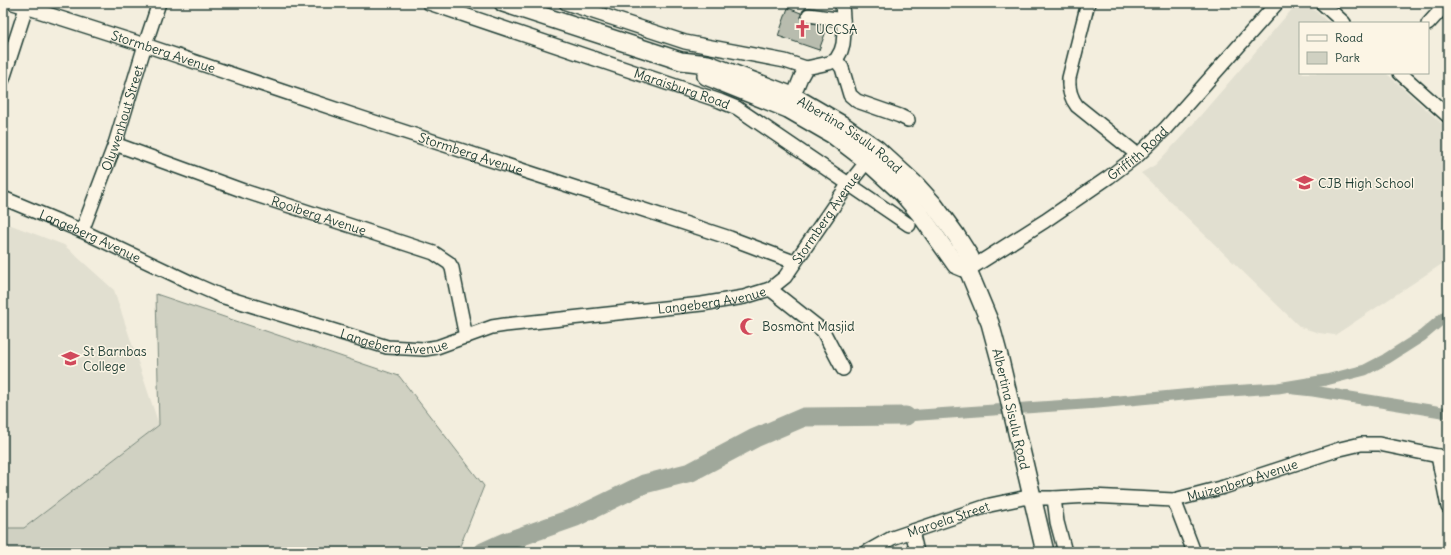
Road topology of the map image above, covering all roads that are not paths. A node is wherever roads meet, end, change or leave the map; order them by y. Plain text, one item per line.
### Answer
1 (13, 3) edge
2 (159, 3) edge
3 (429, 3) edge
4 (503, 3) edge
5 (566, 3) edge
6 (842, 3) edge
7 (1088, 3) edge
8 (1277, 3) edge
9 (1322, 3) edge
10 (1447, 3) edge
11 (26, 8) junction
12 (809, 14) dead end
13 (844, 20) junction
14 (1343, 22) edge
15 (1429, 23) edge
16 (145, 45) junction
17 (836, 60) junction
18 (806, 68) junction
19 (1401, 74) edge
20 (3, 79) edge
21 (791, 102) junction
22 (1448, 116) edge
23 (908, 120) dead end
24 (115, 144) junction
25 (1138, 154) junction
26 (872, 155) junction
27 (848, 185) junction
28 (3, 198) edge
29 (909, 226) dead end
30 (82, 231) junction
31 (794, 262) junction
32 (968, 270) junction
33 (770, 289) junction
34 (466, 337) junction
35 (844, 369) dead end
36 (1443, 457) edge
37 (1032, 498) junction
38 (1054, 498) junction
39 (1174, 500) junction
40 (1448, 507) edge
41 (912, 531) junction
42 (867, 552) edge
43 (918, 552) edge
44 (1045, 552) edge
45 (1065, 552) edge
46 (1194, 552) edge

1 - 11 street, Stormberg Avenue
2 - 16 street, Olywenhout Street
3 - 27 street, Maraisburg Road
4 - 21 main road, Albertina Sisulu Road
5 - 18 street
6 - 13 street
7 - 25 street
8 - 25 street, Griffith Road
9 - 14 street
10 - 15 street
11 - 16 street, Stormberg Avenue
11 - 20 street
12 - 13 street
13 - 17 street
16 - 24 street, Olywenhout Street
16 - 31 street, Stormberg Avenue
17 - 18 street
17 - 23 street
18 - 21 street
19 - 22 street
21 - 26 main road, Albertina Sisulu Road
24 - 30 street, Olywenhout Street
24 - 34 street, Rooiberg Avenue
25 - 32 street, Griffith Road
26 - 27 street, Stormberg Avenue
26 - 32 main road, Albertina Sisulu Road
27 - 29 street, Maraisburg Road
27 - 31 street, Stormberg Avenue
28 - 30 street, Langeberg Avenue
30 - 34 street, Langeberg Avenue
31 - 33 street, Langeberg Avenue
32 - 37 main road, Albertina Sisulu Road
33 - 34 street, Langeberg Avenue
33 - 35 street
36 - 39 street, Muizenberg Avenue
36 - 40 street
37 - 38 street, Muizenberg Avenue
37 - 41 street, Maroela Street
37 - 44 main road, Albertina Sisulu Road
38 - 39 street, Muizenberg Avenue
38 - 45 street
39 - 46 street
41 - 42 street, Maroela Street
41 - 43 street

